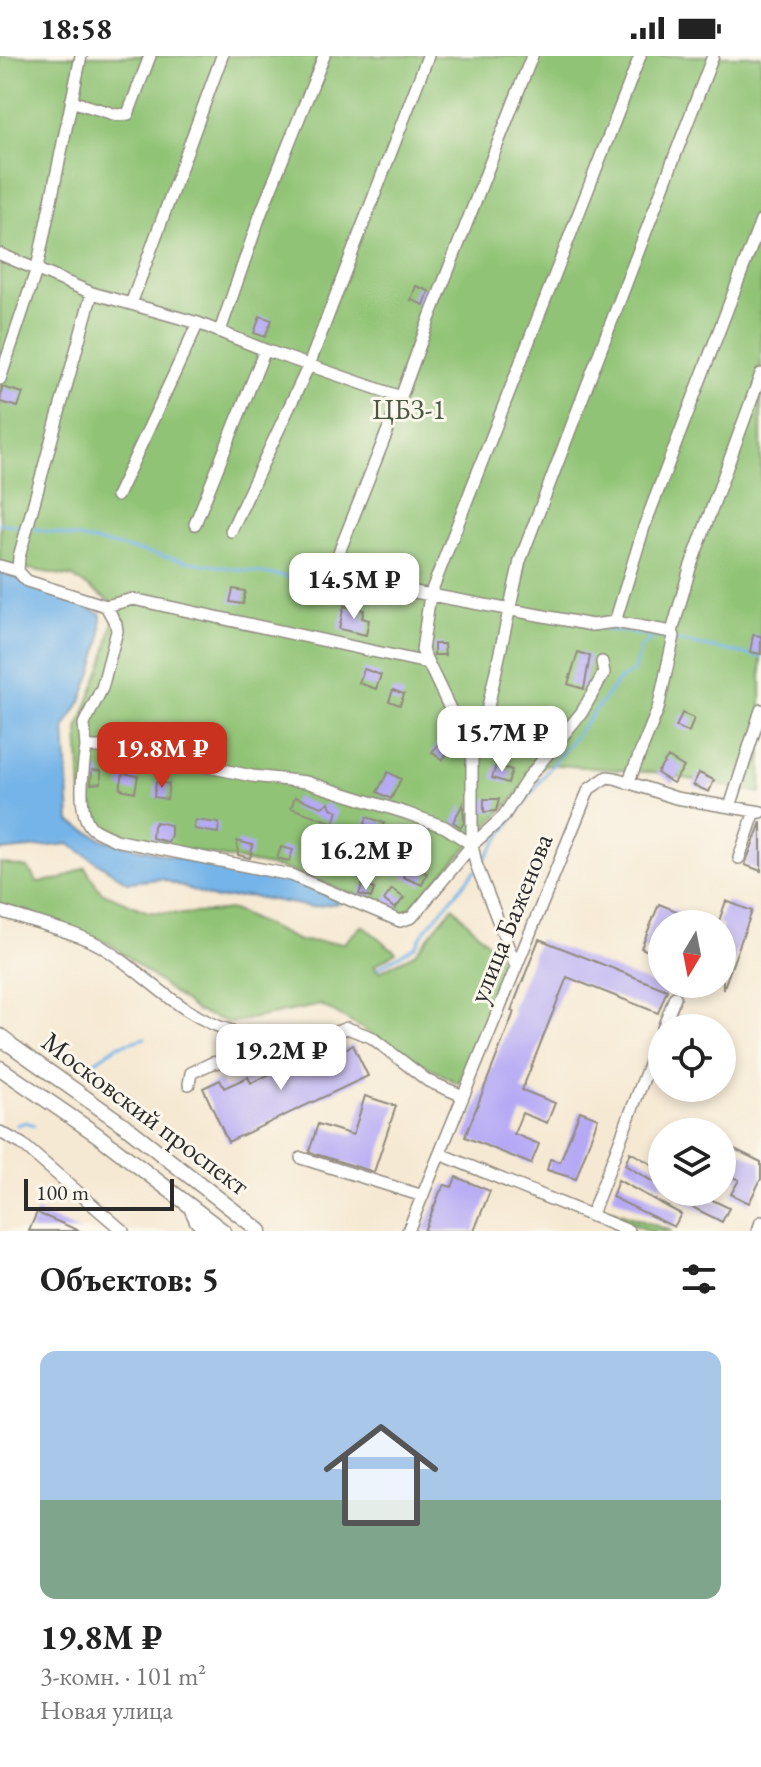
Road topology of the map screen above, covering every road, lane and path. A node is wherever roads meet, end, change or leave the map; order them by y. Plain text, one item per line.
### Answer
1 (81, 56) edge
2 (150, 56) edge
3 (222, 56) edge
4 (324, 56) edge
5 (428, 56) edge
6 (532, 56) edge
7 (640, 56) edge
8 (713, 56) edge
9 (71, 101) junction
10 (761, 221) edge
11 (0, 254) edge
12 (37, 268) junction
13 (92, 293) junction
14 (131, 304) junction
15 (198, 323) junction
16 (220, 331) junction
17 (265, 350) junction
18 (309, 365) junction
19 (761, 374) edge
20 (0, 379) edge
21 (401, 397) junction
22 (117, 496) dead end
23 (195, 524) dead end
24 (231, 531) dead end
25 (0, 566) edge
26 (18, 571) junction
27 (430, 595) junction
28 (106, 606) junction
29 (509, 608) junction
30 (615, 622) junction
31 (672, 632) junction
32 (602, 662) dead end
33 (427, 663) junction
34 (761, 710) edge
35 (86, 747) junction
36 (472, 755) junction
37 (628, 783) junction
38 (730, 807) junction
39 (758, 812) edge
40 (472, 845) junction
41 (739, 858) dead end
42 (0, 911) edge
43 (516, 967) junction
44 (3, 1039) edge
45 (248, 1058) junction
46 (0, 1068) edge
47 (648, 1069) edge
48 (189, 1084) dead end
49 (463, 1096) junction
50 (0, 1132) edge
51 (440, 1154) junction
52 (301, 1158) dead end
53 (423, 1196) junction
54 (189, 1206) junction
55 (591, 1216) junction
56 (761, 1222) edge
57 (123, 1231) edge
58 (207, 1231) edge
59 (223, 1231) edge
60 (260, 1231) edge
61 (408, 1231) edge
62 (629, 1231) edge
63 (758, 1231) edge

1 - 9 street
2 - 9 street
3 - 14 street
4 - 16 street
5 - 18 street
6 - 21 street
7 - 27 street
8 - 29 street
9 - 12 street
10 - 30 street
11 - 12 street
12 - 13 street
12 - 20 street
13 - 14 street
13 - 26 street
14 - 15 street
15 - 16 street
15 - 22 street
16 - 17 street
17 - 18 street
17 - 23 street
18 - 21 street
18 - 24 street
19 - 31 street
21 - 27 street
25 - 26 street
26 - 28 street
27 - 29 street
27 - 33 street
28 - 33 street
28 - 35 street
29 - 30 street
29 - 36 street
30 - 31 street
31 - 37 street
32 - 40 street
33 - 36 street
34 - 38 street
35 - 40 street
35 - 40 street
36 - 40 street
37 - 38 street, улица Баженова
37 - 43 street, улица Баженова
38 - 39 street, улица Баженова
39 - 41 street
40 - 43 street
42 - 45 street
43 - 49 street, улица Баженова
44 - 60 main road, Московский проспект
45 - 48 street
45 - 49 street
46 - 54 main road, Московский проспект
47 - 55 street
49 - 51 street, улица Баженова
50 - 57 street
51 - 53 street, улица Баженова
51 - 55 street
52 - 53 street
53 - 61 street, улица Баженова
54 - 58 street
54 - 59 main road, Московский проспект
55 - 62 street
56 - 63 street

